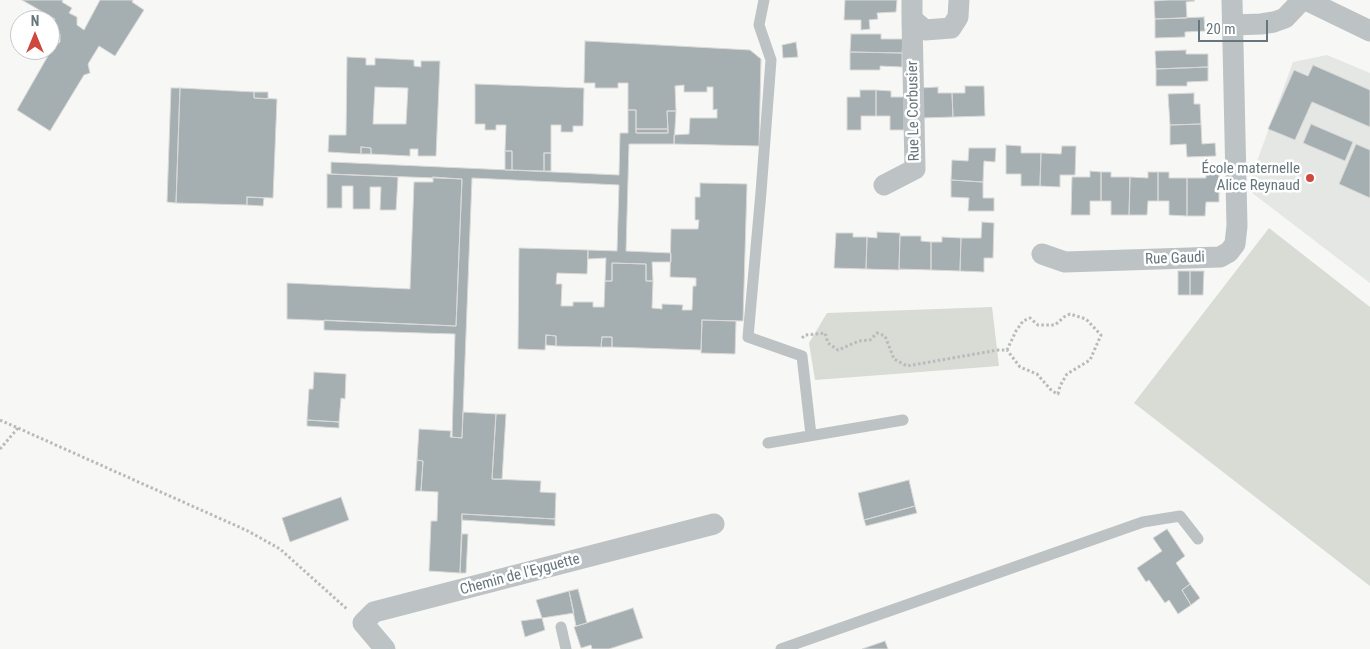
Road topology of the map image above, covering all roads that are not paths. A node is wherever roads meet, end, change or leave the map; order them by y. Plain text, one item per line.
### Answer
1 (764, 0) edge
2 (959, 0) edge
3 (1232, 0) edge
4 (1302, 0) edge
5 (1306, 0) edge
6 (912, 9) edge
7 (1233, 25) junction
8 (1370, 31) edge
9 (884, 185) dead end
10 (1042, 254) dead end
11 (904, 420) dead end
12 (811, 435) junction
13 (768, 443) dead end
14 (714, 524) dead end
15 (1198, 539) dead end
16 (561, 626) dead end
17 (385, 649) edge
18 (566, 649) edge
19 (781, 649) edge

1 - 12 lane
2 - 6 street, Rue Le Corbusier
3 - 7 street, Rue Gaudi
4 - 7 street
5 - 8 street
6 - 9 street, Rue Le Corbusier
7 - 10 street, Rue Gaudi
11 - 12 lane
12 - 13 lane
14 - 17 street, Chemin de l'Eyguette
15 - 19 lane
16 - 18 lane

